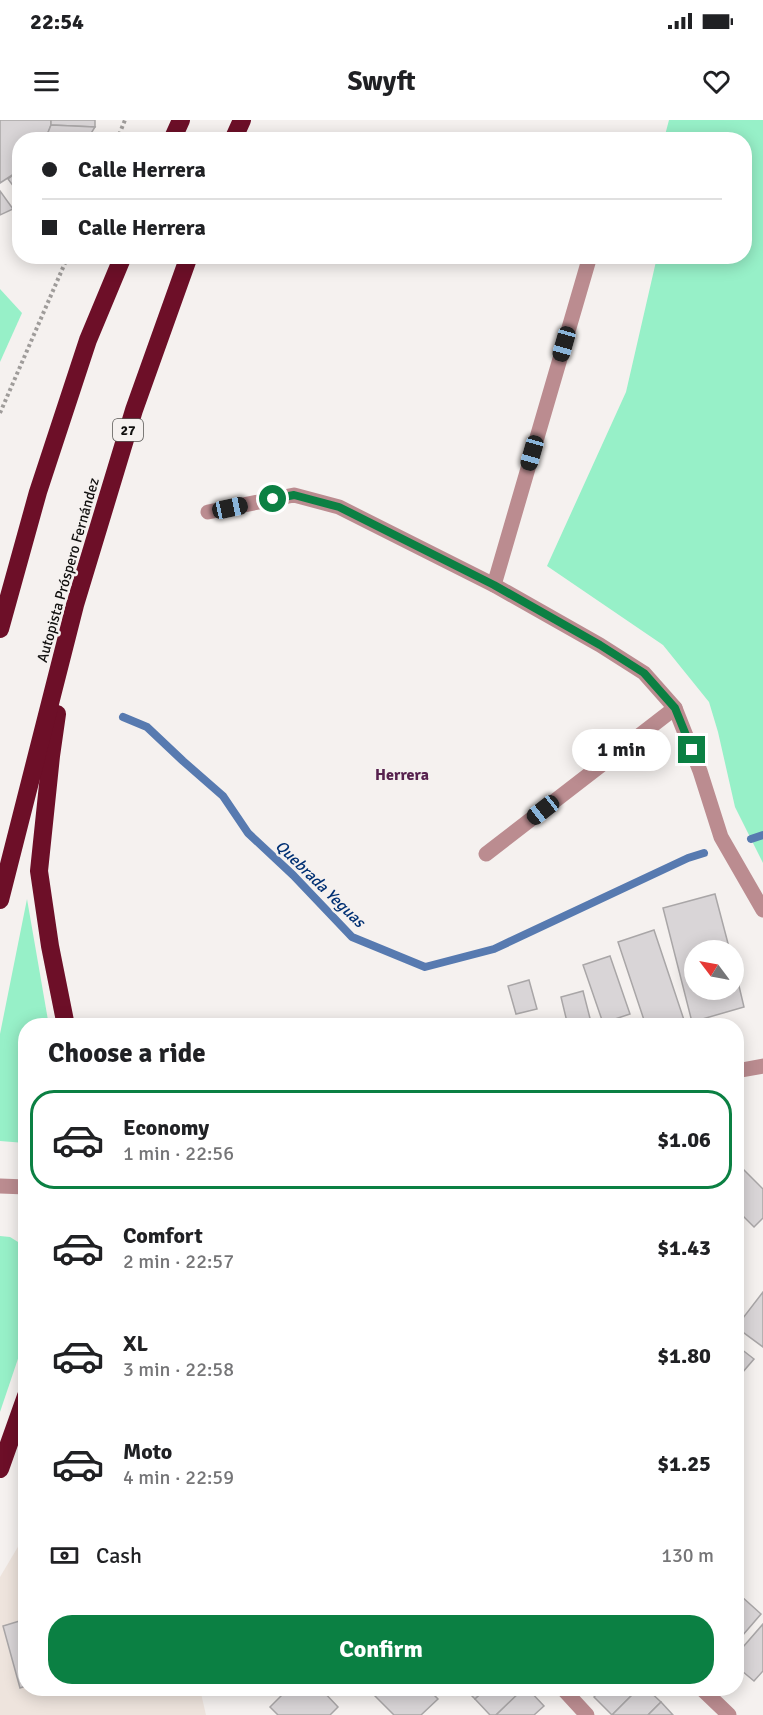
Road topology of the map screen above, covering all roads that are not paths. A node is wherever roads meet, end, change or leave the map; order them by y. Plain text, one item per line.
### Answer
1 (120, 264) edge
2 (186, 264) edge
3 (588, 264) edge
4 (208, 512) dead end
5 (22, 551) junction
6 (494, 585) junction
7 (75, 605) junction
8 (0, 607) edge
9 (0, 630) edge
10 (675, 708) junction
11 (486, 854) dead end
12 (0, 900) edge
13 (763, 910) edge
14 (64, 1018) edge
15 (763, 1066) edge
16 (744, 1070) edge
17 (0, 1186) edge
18 (18, 1187) edge
19 (18, 1418) edge
20 (0, 1469) edge
21 (569, 1696) edge
22 (709, 1696) edge
23 (587, 1715) edge
24 (729, 1715) edge

1 - 5 highway
2 - 7 highway, Autopista Próspero Fernández / 27
3 - 6 street
4 - 6 street
5 - 8 highway
5 - 9 highway
6 - 10 street
7 - 12 highway, Autopista Próspero Fernández / 27
7 - 14 highway
10 - 11 street
10 - 13 street
15 - 16 street
17 - 18 street
19 - 20 highway
21 - 23 street
22 - 24 street

